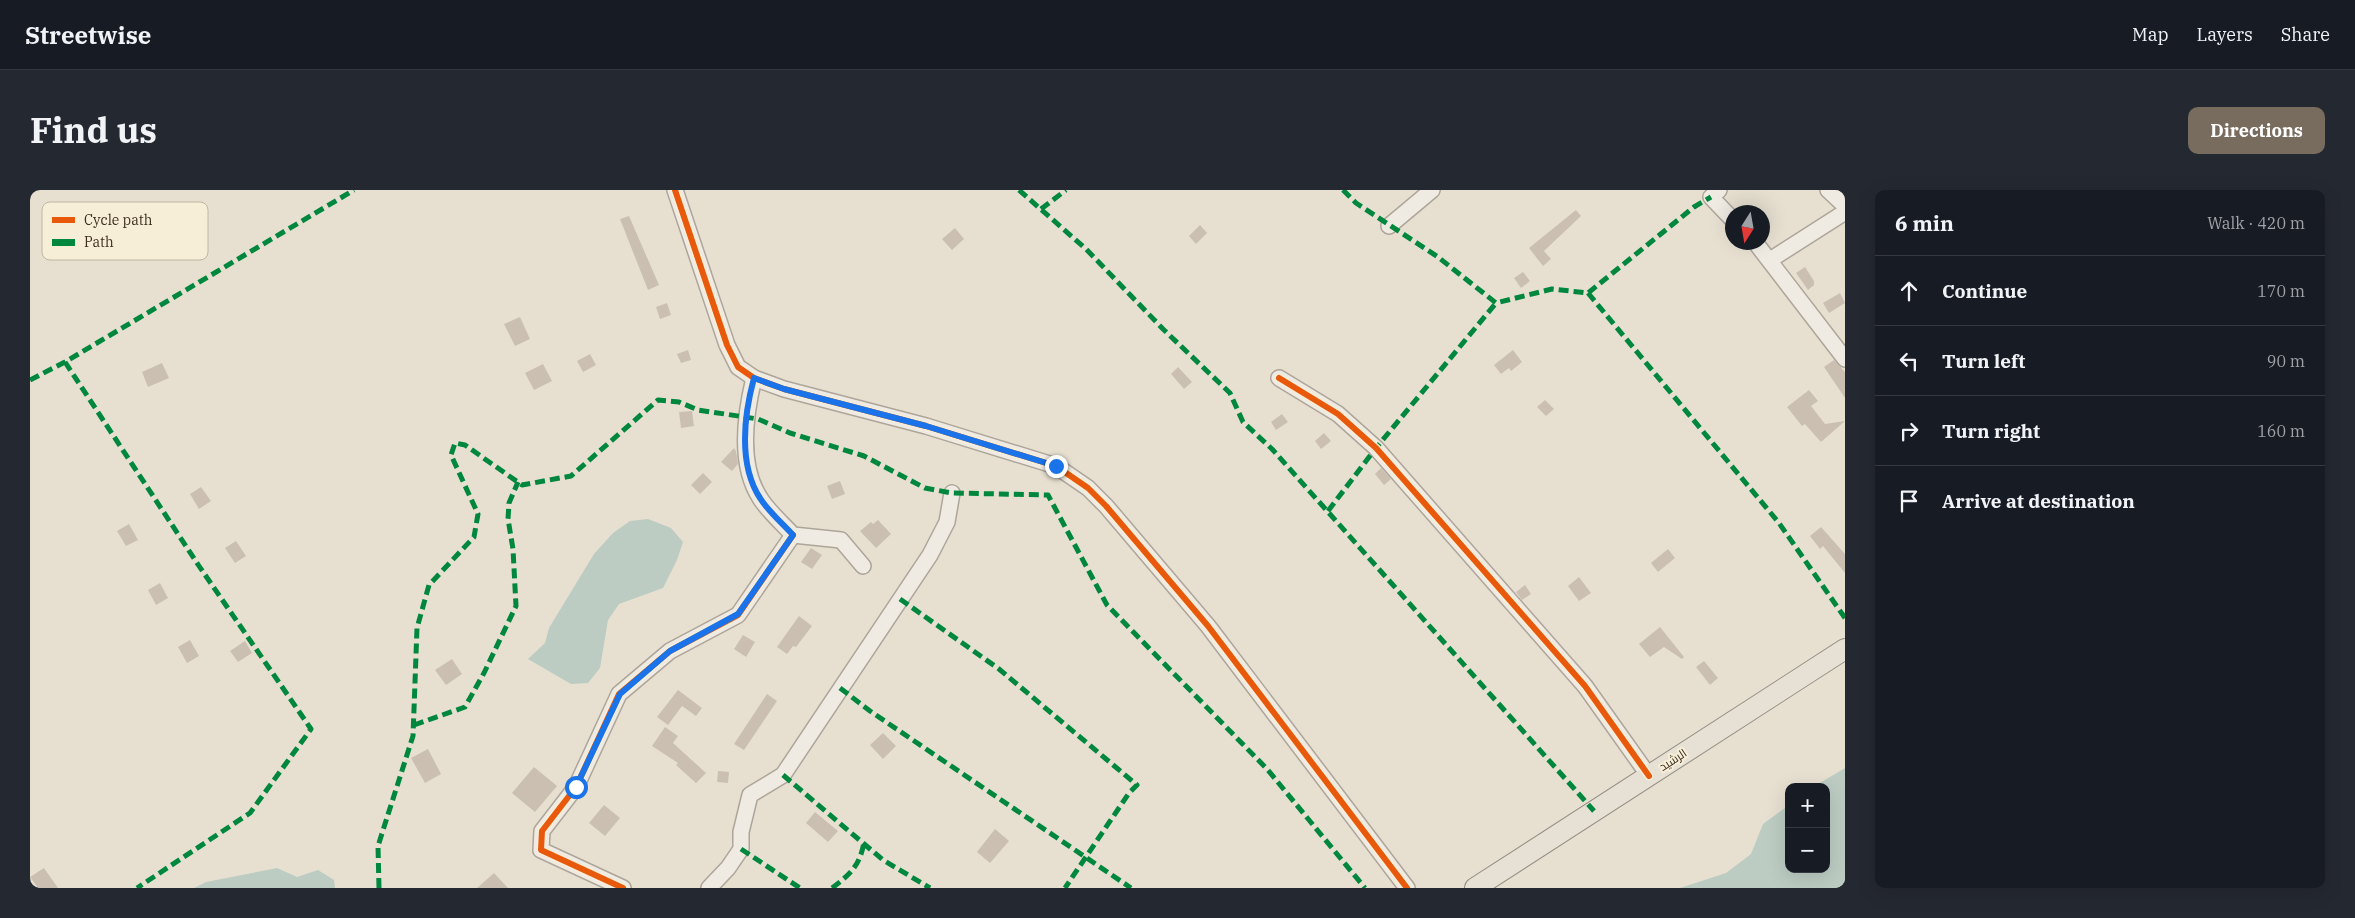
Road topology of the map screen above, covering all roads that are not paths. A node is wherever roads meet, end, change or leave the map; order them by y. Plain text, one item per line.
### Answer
1 (675, 190) edge
2 (1432, 190) edge
3 (1719, 190) edge
4 (1828, 190) edge
5 (1845, 206) edge
6 (1725, 211) edge
7 (1845, 212) edge
8 (1389, 226) dead end
9 (1762, 250) edge
10 (1770, 260) junction
11 (1845, 359) edge
12 (754, 378) junction
13 (1279, 378) dead end
14 (952, 493) dead end
15 (793, 535) junction
16 (863, 566) dead end
17 (1845, 649) edge
18 (1649, 776) junction
19 (623, 888) edge
20 (709, 888) edge
21 (1407, 888) edge
22 (1475, 888) edge

1 - 12 street
2 - 8 street
3 - 6 street
4 - 5 street
7 - 10 street
9 - 10 street
10 - 11 street
12 - 15 street
12 - 21 street
13 - 18 street
14 - 20 street
15 - 16 street
15 - 19 street
17 - 18 main road, الرشيد
18 - 22 main road, الرشيد

